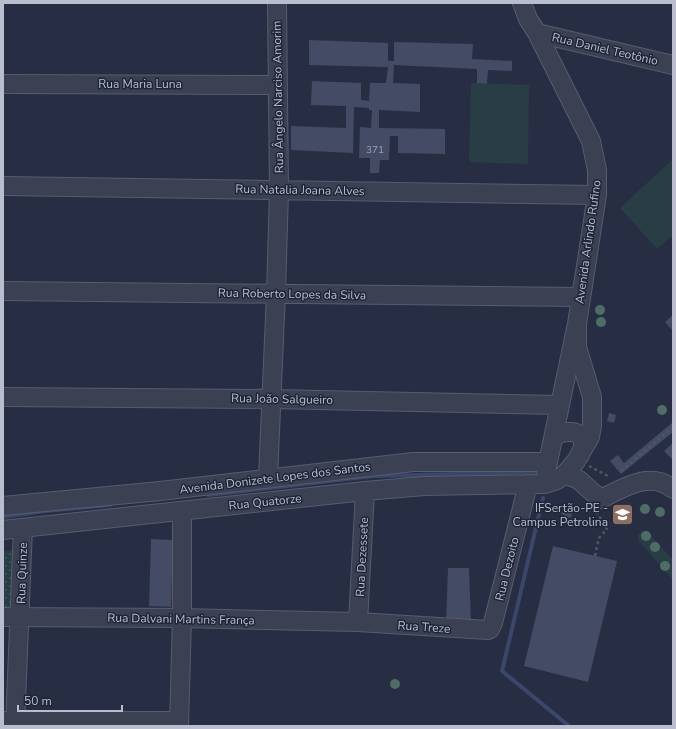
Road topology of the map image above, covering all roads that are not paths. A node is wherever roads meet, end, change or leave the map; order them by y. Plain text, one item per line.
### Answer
1 (277, 3) edge
2 (522, 3) edge
3 (537, 33) junction
4 (673, 65) edge
5 (3, 84) edge
6 (277, 85) junction
7 (3, 186) edge
8 (279, 190) junction
9 (597, 195) junction
10 (3, 291) edge
11 (276, 293) junction
12 (581, 297) junction
13 (577, 324) junction
14 (3, 397) edge
15 (271, 399) junction
16 (560, 405) junction
17 (554, 436) junction
18 (548, 462) junction
19 (574, 463) junction
20 (268, 478) junction
21 (528, 484) junction
22 (193, 487) junction
23 (673, 489) edge
24 (365, 491) junction
25 (3, 506) edge
26 (188, 510) junction
27 (23, 528) junction
28 (3, 530) edge
29 (12, 618) edge
30 (182, 618) junction
31 (358, 622) junction
32 (490, 629) joint
33 (11, 723) edge
34 (179, 723) edge

1 - 6 street, Rua Ângelo Narciso Amorim
2 - 3 street, Avenida Arlindo Rufino
3 - 4 street, Rua Daniel Teotônio
3 - 9 street, Avenida Arlindo Rufino
5 - 6 street, Rua Maria Luna
6 - 8 street, Rua Ângelo Narciso Amorim
7 - 8 street, Rua Natalia Joana Alves
8 - 9 street, Rua Natalia Joana Alves
8 - 11 street, Rua Ângelo Narciso Amorim
9 - 12 street, Avenida Arlindo Rufino
10 - 11 street, Rua Roberto Lopes da Silva
11 - 12 street, Rua Roberto Lopes da Silva
11 - 15 street, Rua Ângelo Narciso Amorim
12 - 13 street, Avenida Arlindo Rufino
13 - 16 street, Avenida Arlindo Rufino
13 - 19 street
14 - 15 street, Rua João Salgueiro
15 - 16 street, Rua João Salgueiro
15 - 20 street, Rua Ângelo Narciso Amorim
16 - 17 street, Avenida Arlindo Rufino
17 - 18 street, Avenida Arlindo Rufino
17 - 19 street
18 - 20 street, Avenida Donizete Lopes dos Santos
18 - 21 street, Avenida Arlindo Rufino
19 - 21 street, Rua Quatorze
19 - 23 street
20 - 22 street, Avenida Donizete Lopes dos Santos
21 - 24 street, Rua Quatorze
21 - 32 street, Rua Dezoito
22 - 25 street, Avenida Donizete Lopes dos Santos
22 - 26 street
24 - 26 street, Rua Quatorze
24 - 31 street, Rua Dezessete
26 - 27 street, Rua Quatorze
26 - 30 street
27 - 28 street, Rua Quatorze
27 - 29 street, Rua Quinze
29 - 30 street, Rua Dalvani Martins França
29 - 33 street, Rua Quinze
30 - 31 street, Rua Dalvani Martins França
30 - 34 street
31 - 32 street, Rua Treze
33 - 34 street

